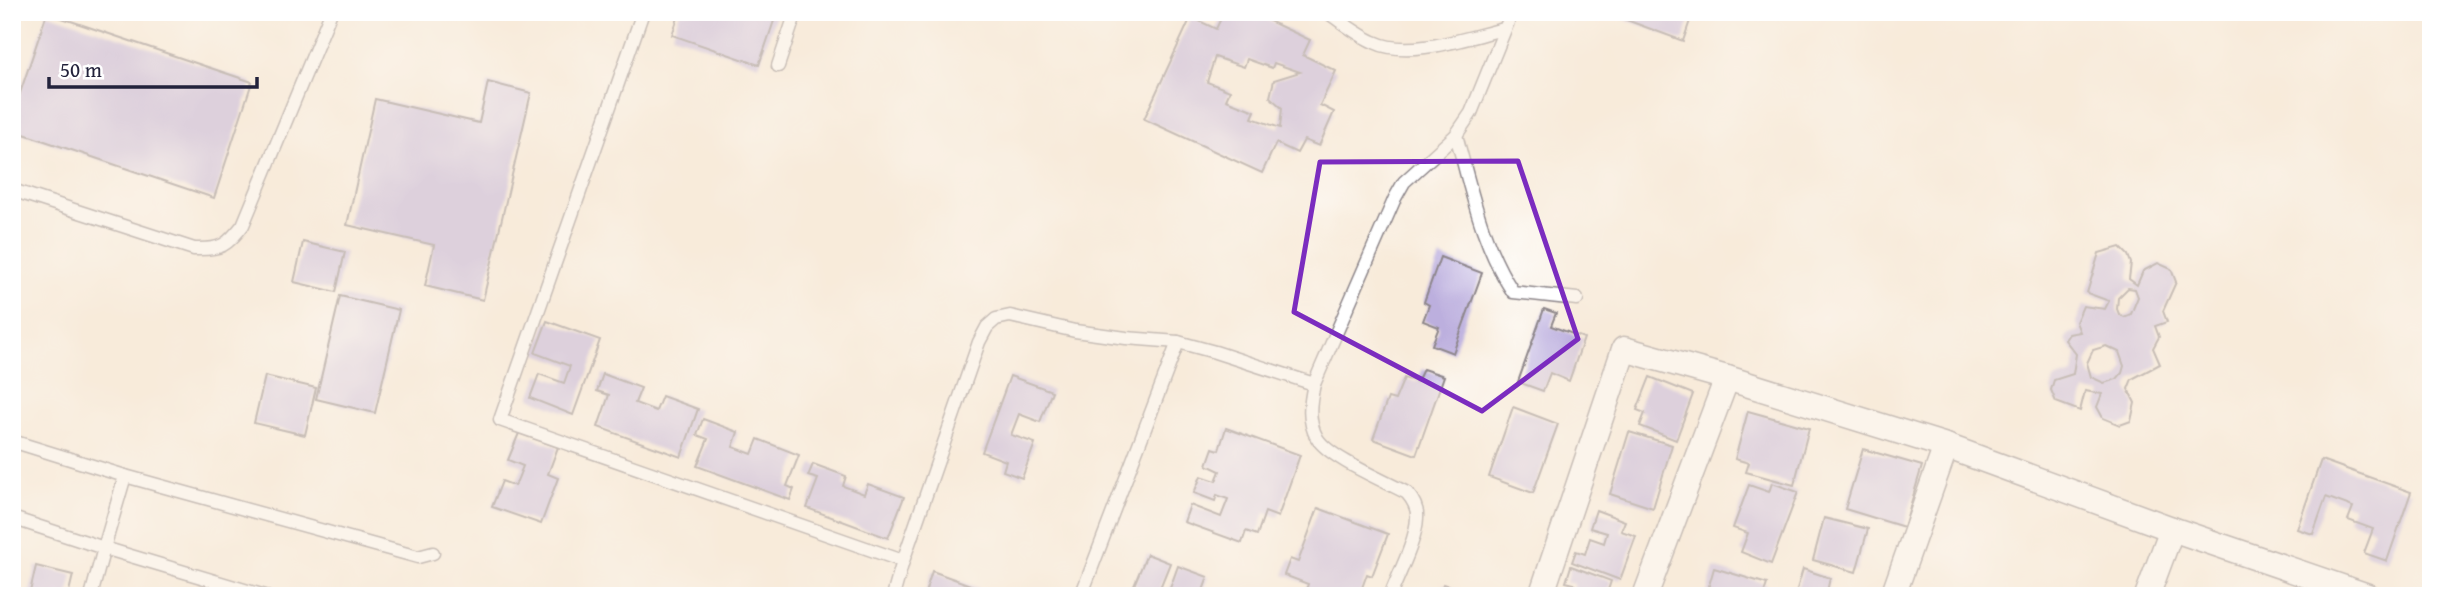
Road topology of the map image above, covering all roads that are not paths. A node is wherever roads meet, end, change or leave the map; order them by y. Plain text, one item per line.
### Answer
1 (331, 12) edge
2 (643, 12) edge
3 (796, 12) edge
4 (1327, 12) edge
5 (1512, 12) edge
6 (1504, 29) junction
7 (778, 66) dead end
8 (1456, 135) junction
9 (12, 190) edge
10 (1577, 299) dead end
11 (1178, 342) junction
12 (1727, 377) junction
13 (1314, 384) junction
14 (12, 440) edge
15 (1946, 446) junction
16 (125, 476) junction
17 (12, 518) edge
18 (2172, 529) junction
19 (104, 548) junction
20 (433, 554) dead end
21 (903, 561) junction
22 (1084, 588) dead end
23 (91, 596) edge
24 (265, 596) edge
25 (893, 596) edge
26 (1390, 596) edge
27 (1541, 596) edge
28 (1645, 596) edge
29 (1893, 596) edge
30 (2147, 596) edge
31 (2368, 596) edge

1 - 9 lane
2 - 21 lane
3 - 7 lane
4 - 6 lane
5 - 6 lane
6 - 8 lane
8 - 10 lane
8 - 13 lane
11 - 13 lane
11 - 21 lane
11 - 22 lane
12 - 15 street
12 - 27 street
12 - 28 street
13 - 26 lane
14 - 16 lane
15 - 18 street
15 - 29 street
16 - 19 lane
16 - 20 lane
17 - 19 lane
18 - 30 street
18 - 31 street
19 - 23 lane
19 - 24 lane
21 - 25 lane

